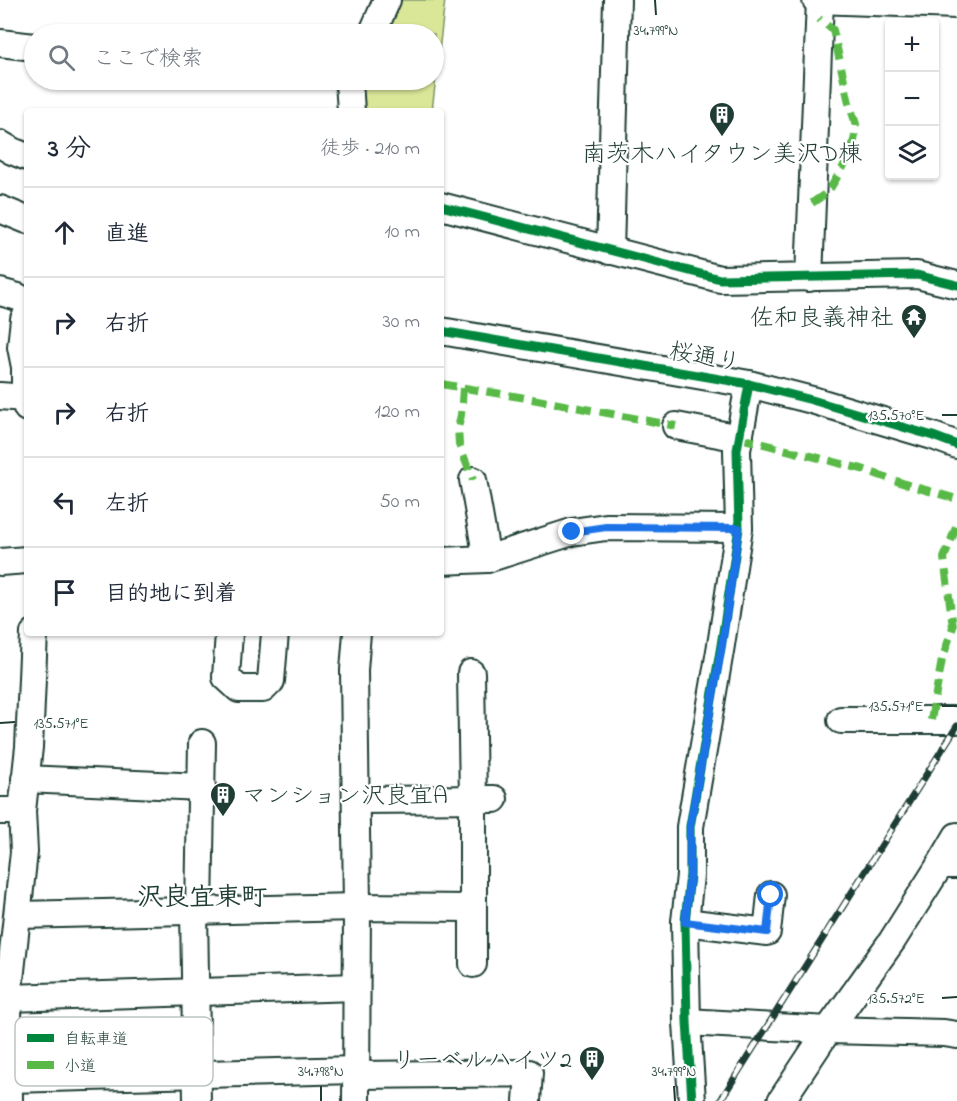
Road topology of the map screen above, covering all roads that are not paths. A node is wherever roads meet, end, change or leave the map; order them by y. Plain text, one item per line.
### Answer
1 (387, 0) edge
2 (617, 0) edge
3 (819, 0) edge
4 (957, 5) edge
5 (376, 24) edge
6 (0, 43) edge
7 (24, 46) edge
8 (345, 90) edge
9 (350, 108) edge
10 (0, 144) edge
11 (24, 156) edge
12 (444, 208) edge
13 (0, 209) edge
14 (24, 219) edge
15 (610, 251) junction
16 (809, 278) junction
17 (957, 285) edge
18 (0, 292) edge
19 (24, 300) edge
20 (24, 319) edge
21 (444, 332) edge
22 (24, 362) edge
23 (749, 384) junction
24 (0, 396) edge
25 (24, 402) edge
26 (676, 426) dead end
27 (740, 438) junction
28 (957, 445) edge
29 (473, 480) dead end
30 (739, 528) junction
31 (488, 558) junction
32 (24, 561) edge
33 (444, 561) edge
34 (0, 562) edge
35 (34, 636) edge
36 (229, 636) edge
37 (274, 636) edge
38 (357, 636) edge
39 (471, 673) dead end
40 (841, 720) dead end
41 (957, 720) edge
42 (202, 743) dead end
43 (25, 779) junction
44 (202, 787) junction
45 (484, 799) junction
46 (356, 800) junction
47 (11, 811) edge
48 (957, 836) edge
49 (949, 865) edge
50 (771, 895) dead end
51 (357, 907) junction
52 (473, 908) junction
53 (197, 911) junction
54 (18, 915) junction
55 (685, 922) junction
56 (473, 963) dead end
57 (356, 987) junction
58 (195, 992) junction
59 (5, 1002) edge
60 (195, 1017) edge
61 (687, 1022) junction
62 (828, 1030) junction
63 (957, 1035) edge
64 (356, 1073) junction
65 (213, 1074) edge
66 (77, 1086) edge
67 (196, 1086) edge
68 (7, 1093) edge
69 (197, 1101) edge
70 (356, 1101) edge
71 (527, 1101) edge
72 (692, 1101) edge
73 (781, 1101) edge

1 - 5 street
2 - 15 street
3 - 4 street
3 - 16 street
6 - 7 street
8 - 9 street
10 - 11 street
12 - 15 street
13 - 14 street
15 - 16 street
16 - 17 street
18 - 19 street
20 - 22 street
21 - 23 street, 桜通り
23 - 27 street
23 - 28 street, 桜通り
24 - 25 street
26 - 27 street
27 - 30 street
29 - 31 street
30 - 31 street
30 - 55 street
31 - 33 street
32 - 34 street
35 - 43 street
36 - 37 street
38 - 46 street
39 - 45 street
40 - 41 street
42 - 44 street
43 - 44 street
43 - 47 street
44 - 53 street
45 - 46 street
45 - 52 street
46 - 51 street
47 - 54 street
48 - 49 street
49 - 62 street
50 - 55 street
51 - 52 street
51 - 53 street
51 - 57 street
52 - 56 street
53 - 54 street
53 - 58 street
54 - 59 street
55 - 61 street
57 - 58 street
57 - 64 street
58 - 59 street
58 - 60 street
59 - 68 street
61 - 62 street
61 - 72 street
62 - 63 street
62 - 73 street
64 - 65 street
64 - 70 street
64 - 71 street
66 - 68 street
67 - 69 street

